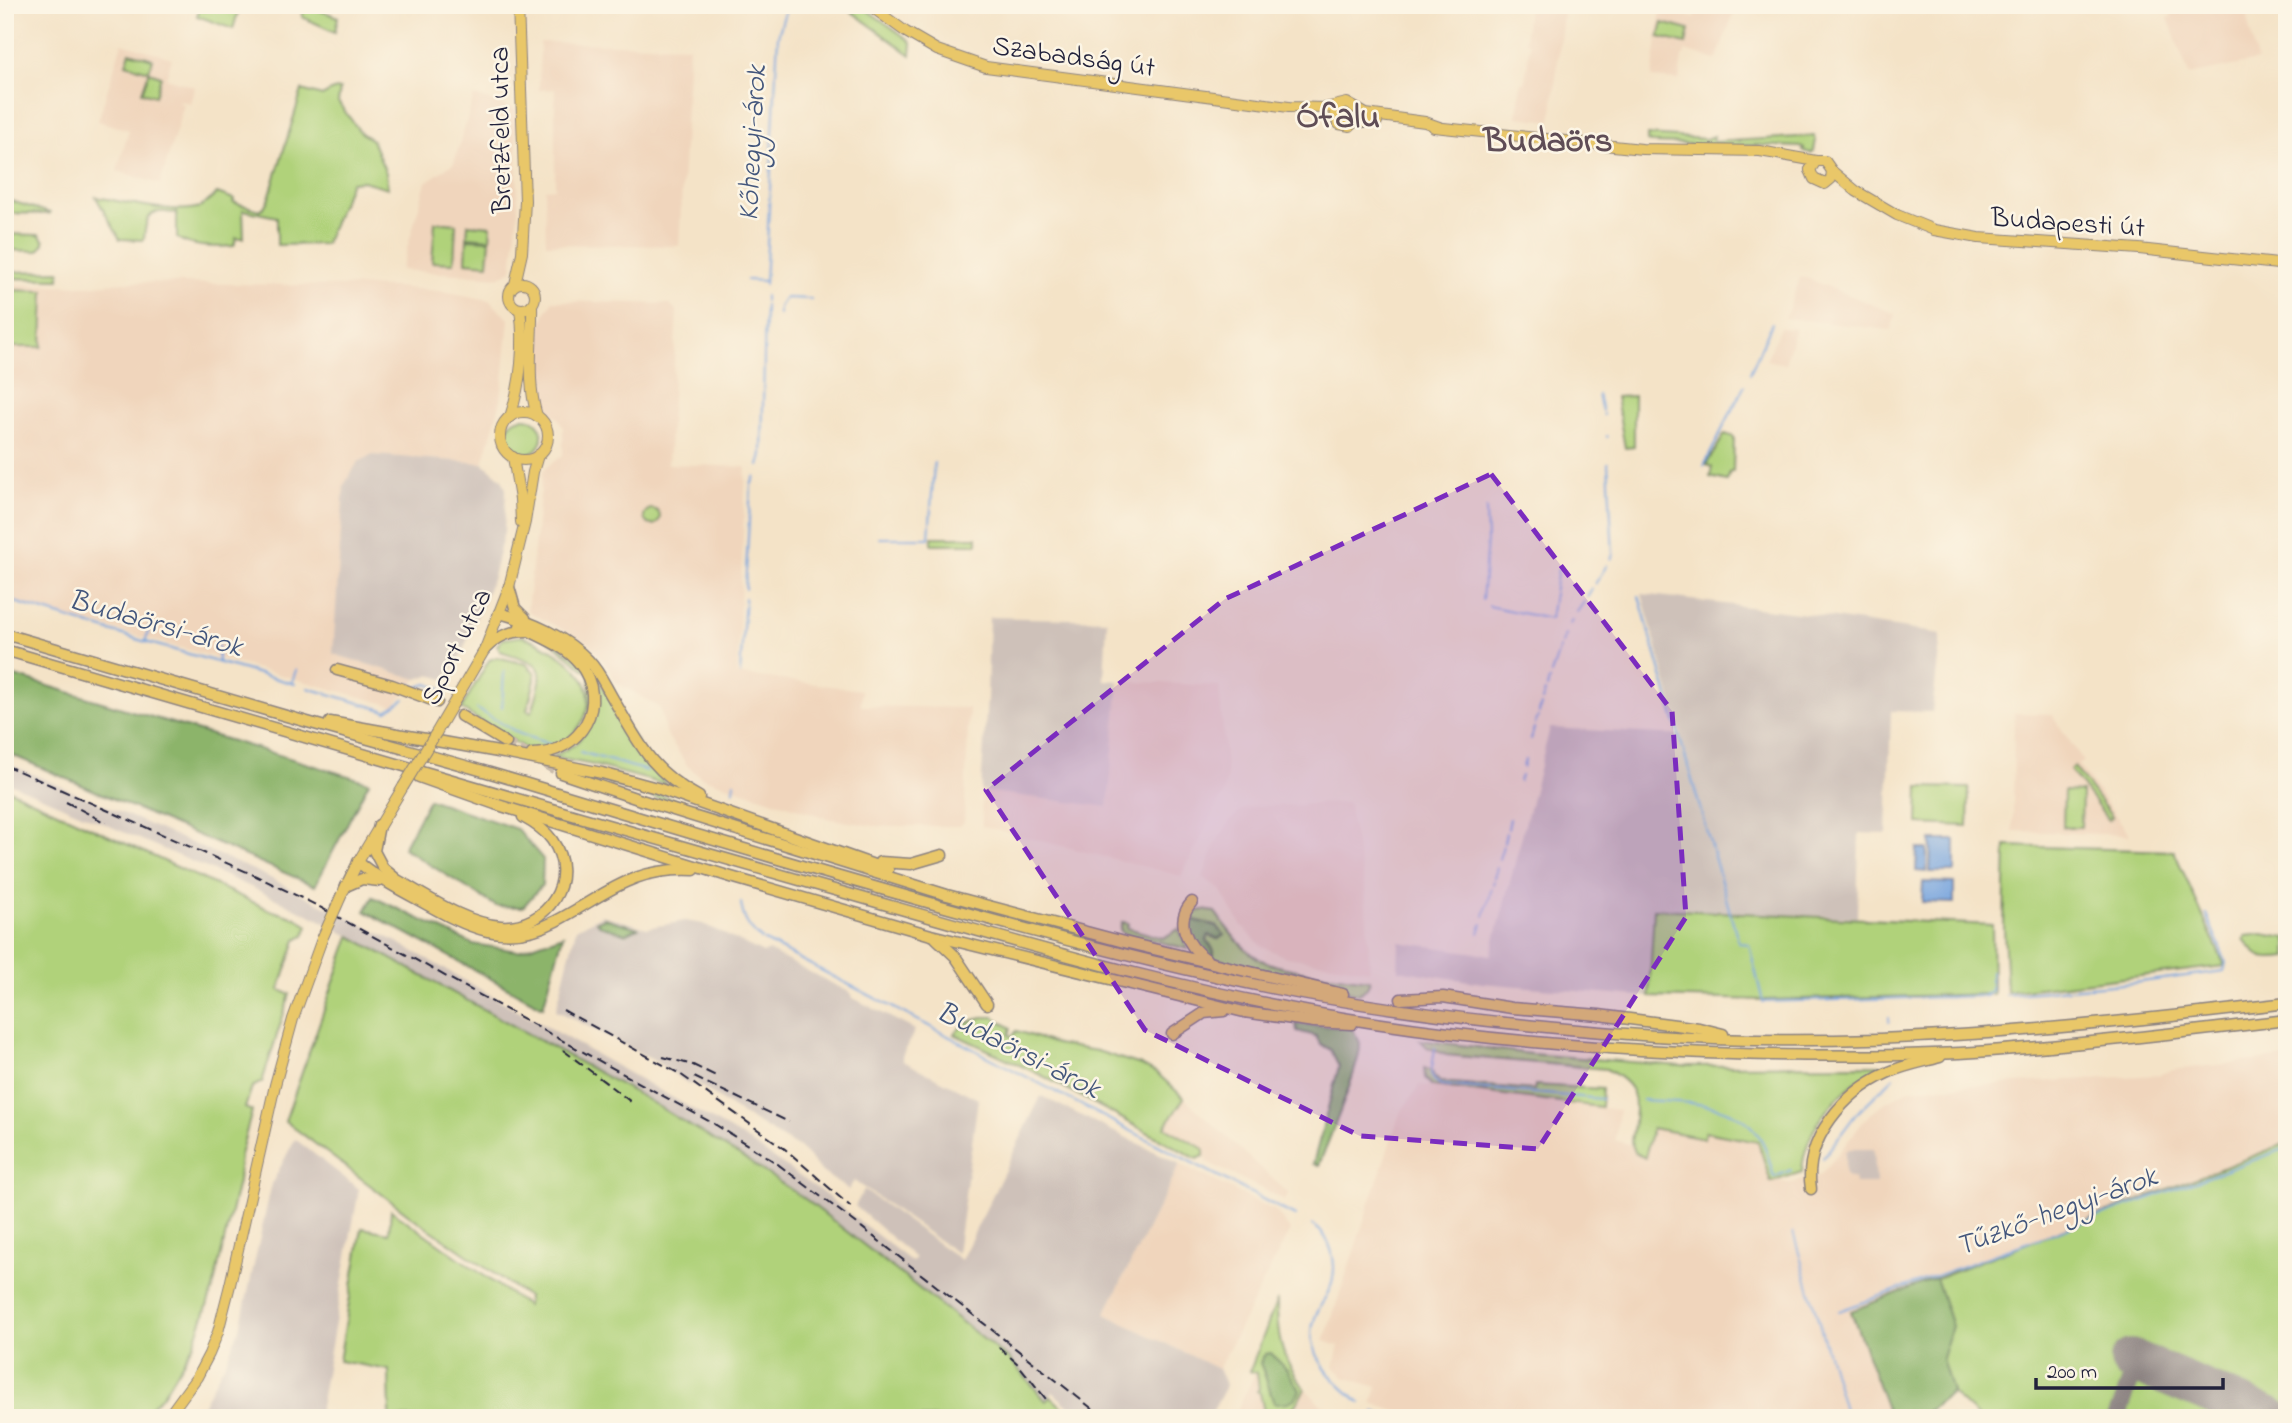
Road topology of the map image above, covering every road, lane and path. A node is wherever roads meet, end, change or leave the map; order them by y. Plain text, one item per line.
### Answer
1 (518, 5) edge
2 (869, 5) edge
3 (1338, 106) junction
4 (1289, 107) junction
5 (1356, 108) junction
6 (1335, 119) junction
7 (1355, 122) junction
8 (1439, 127) junction
9 (1813, 165) junction
10 (1832, 171) junction
11 (1829, 182) junction
12 (1856, 191) junction
13 (522, 253) junction
14 (2287, 265) edge
15 (527, 283) junction
16 (515, 284) junction
17 (532, 305) junction
18 (520, 309) junction
19 (537, 416) junction
20 (510, 417) junction
21 (538, 455) junction
22 (513, 457) junction
23 (521, 536) junction
24 (509, 587) junction
25 (499, 613) junction
26 (533, 629) junction
27 (5, 634) edge
28 (485, 649) junction
29 (5, 650) edge
30 (337, 670) dead end
31 (437, 702) dead end
32 (278, 714) junction
33 (461, 716) dead end
34 (505, 748) junction
35 (402, 766) junction
36 (561, 773) tunnel mouth
37 (495, 804) junction
38 (729, 813) junction
39 (379, 825) junction
40 (846, 854) junction
41 (942, 855) dead end
42 (358, 862) junction
43 (731, 877) junction
44 (392, 881) junction
45 (344, 890) junction
46 (1192, 902) dead end
47 (993, 906) junction
48 (931, 934) junction
49 (1211, 962) junction
50 (1401, 999) dead end
51 (2287, 1003) edge
52 (987, 1004) dead end
53 (1381, 1006) junction
54 (1244, 1012) junction
55 (2287, 1020) edge
56 (1372, 1023) junction
57 (1172, 1034) dead end
58 (1743, 1039) junction
59 (1959, 1053) junction
60 (1811, 1189) dead end
61 (167, 1418) edge

1 - 13 main road, Bretzfeld utca
2 - 4 main road, Szabadság út
3 - 4 main road, Szabadság út
3 - 5 main road
3 - 6 main road
4 - 6 main road, Szabadság út
5 - 7 main road
5 - 8 main road
6 - 7 main road
7 - 8 main road
8 - 9 main road
9 - 10 main road
9 - 11 main road
10 - 11 main road
10 - 12 main road, Budapesti út
11 - 12 main road, Budapesti út
12 - 14 main road, Budapesti út
13 - 15 main road, Bretzfeld utca
13 - 16 main road, Bretzfeld utca
15 - 16 main road
15 - 17 main road
16 - 18 main road
17 - 18 main road
17 - 19 main road
18 - 20 main road
19 - 20 main road
19 - 21 main road
20 - 22 main road
21 - 22 main road
21 - 23 main road, Sport utca
22 - 23 main road, Sport utca
23 - 24 main road, Sport utca
24 - 25 main road, Sport utca
24 - 26 highway
25 - 26 highway
25 - 28 main road, Sport utca
26 - 28 highway
26 - 34 highway
26 - 38 highway
27 - 32 highway
28 - 39 main road, Sport utca, bridge
29 - 35 highway
30 - 31 highway
32 - 34 highway
32 - 53 highway
33 - 34 highway
34 - 38 highway
35 - 37 highway
35 - 56 highway
36 - 47 highway
37 - 43 highway
37 - 44 highway
38 - 40 highway
39 - 42 main road, Sport utca
39 - 44 highway
40 - 41 highway
40 - 47 highway
42 - 44 highway
42 - 45 main road, Sport utca
43 - 44 highway
43 - 48 highway
44 - 45 highway
45 - 61 main road, Sport utca, bridge
46 - 49 highway
47 - 49 highway
48 - 52 highway
48 - 54 highway
49 - 53 highway
50 - 58 highway
51 - 58 highway
53 - 58 highway
54 - 56 highway
54 - 57 highway
55 - 59 highway
56 - 59 highway
59 - 60 highway

